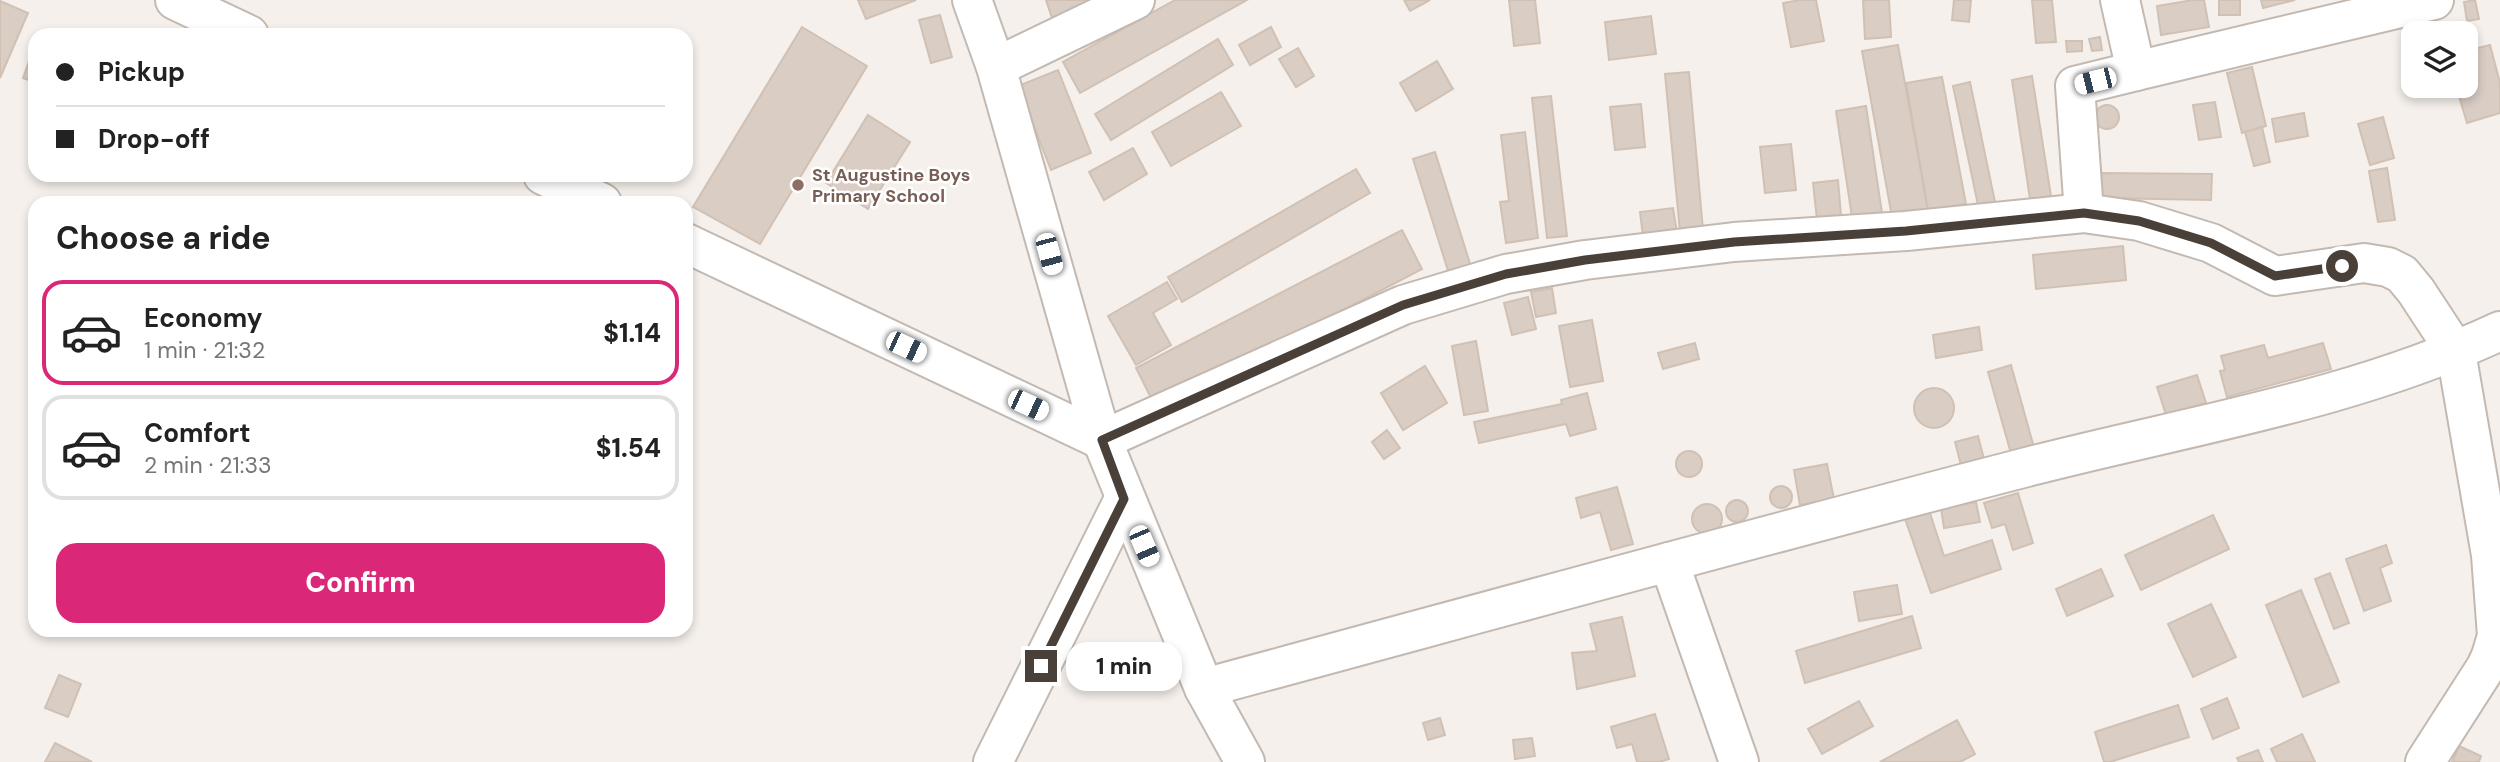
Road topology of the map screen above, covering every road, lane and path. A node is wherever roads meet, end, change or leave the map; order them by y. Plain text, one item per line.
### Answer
1 (175, 0) edge
2 (972, 0) edge
3 (1135, 0) edge
4 (2119, 0) edge
5 (2434, 0) edge
6 (234, 28) edge
7 (996, 67) junction
8 (2136, 71) junction
9 (558, 182) edge
10 (587, 196) edge
11 (2084, 213) junction
12 (693, 246) edge
13 (2500, 331) edge
14 (2456, 352) junction
15 (1102, 440) junction
16 (1124, 499) junction
17 (1669, 562) junction
18 (1204, 688) junction
19 (993, 762) edge
20 (1245, 762) edge
21 (1738, 762) edge
22 (2425, 762) edge

1 - 6 street
2 - 7 street
3 - 7 street
4 - 8 street
5 - 8 street
7 - 15 street
8 - 11 street
9 - 10 street
11 - 14 street
11 - 15 street
12 - 15 street
13 - 14 street
14 - 17 street
14 - 22 street
15 - 16 street
16 - 18 street
16 - 19 street
17 - 18 street
17 - 21 street
18 - 20 street

